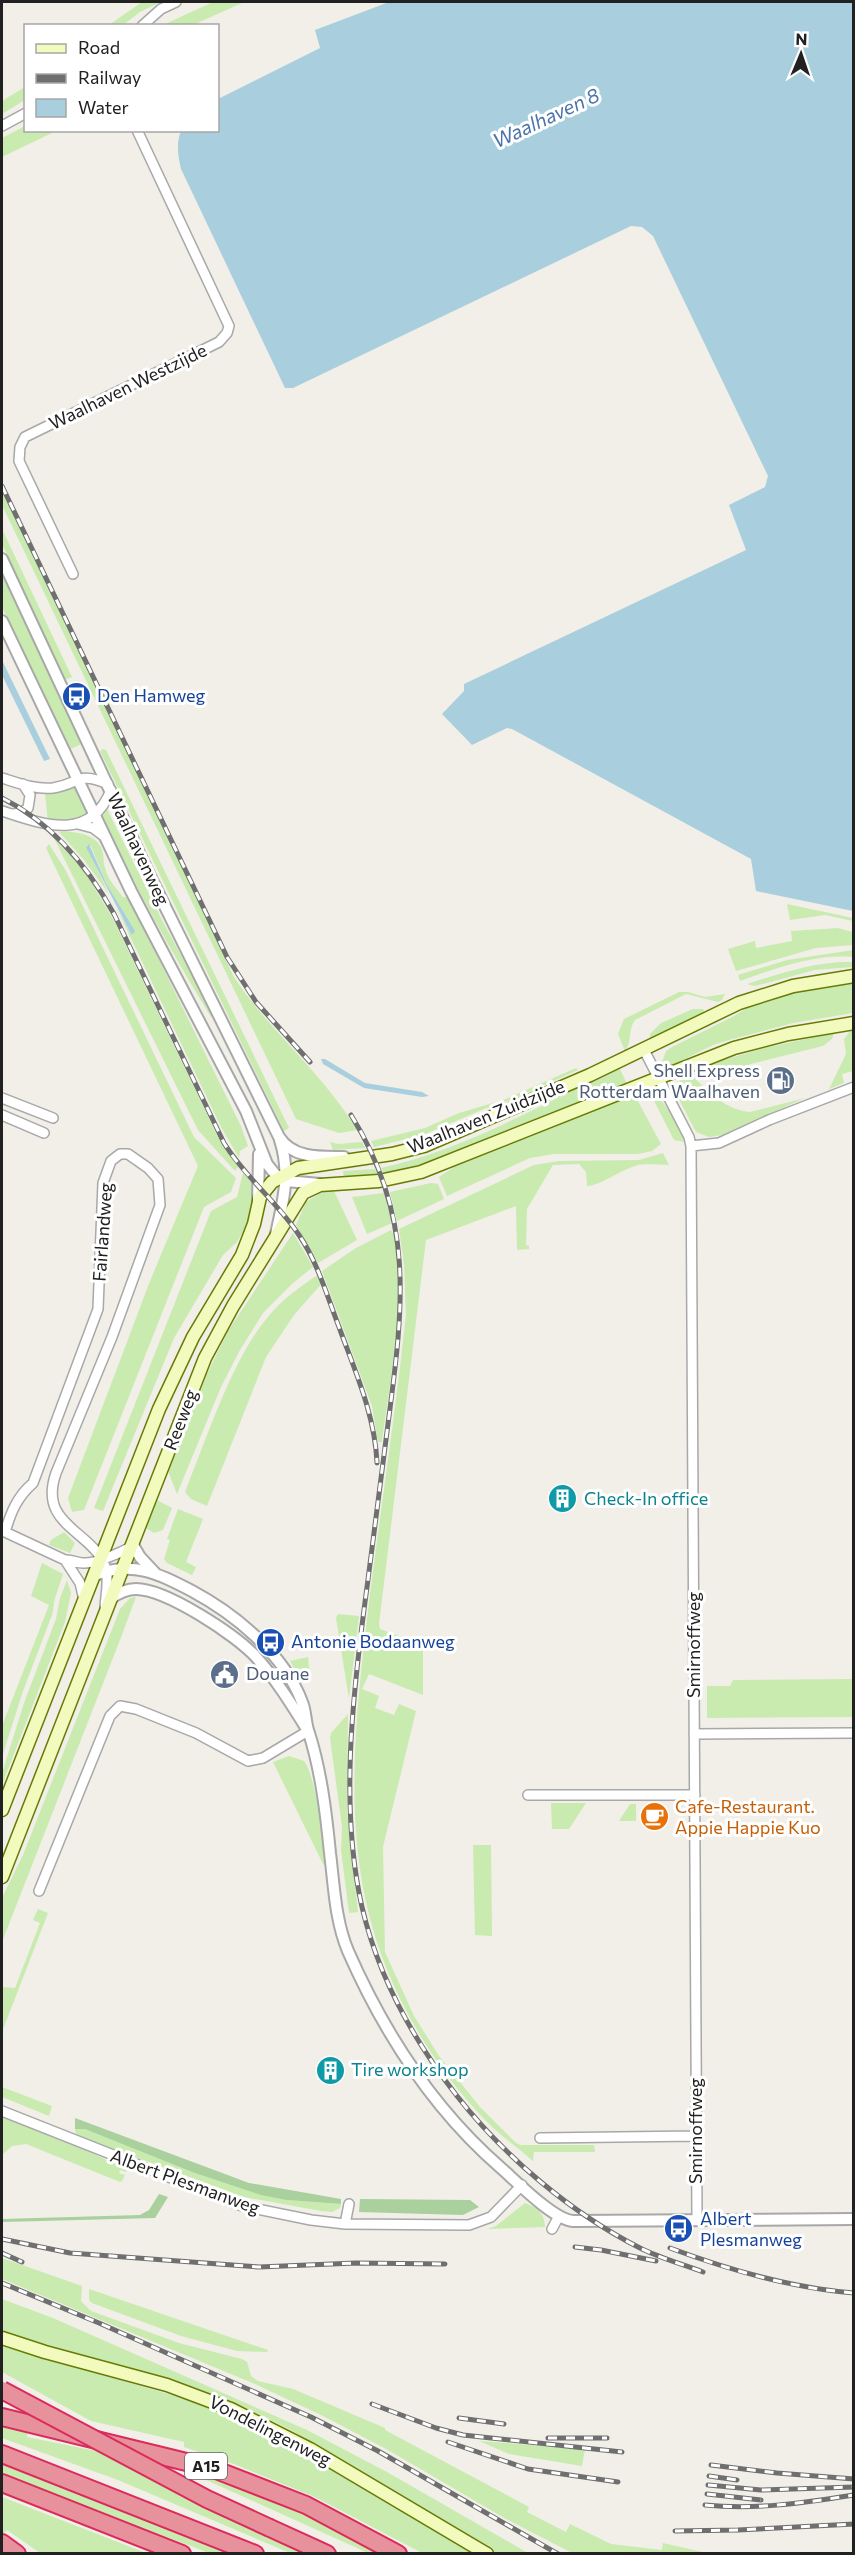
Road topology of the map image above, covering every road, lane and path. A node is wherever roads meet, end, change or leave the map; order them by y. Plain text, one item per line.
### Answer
1 (176, 2) edge
2 (144, 24) edge
3 (24, 114) edge
4 (2, 126) edge
5 (138, 132) edge
6 (2, 559) edge
7 (73, 574) dead end
8 (2, 621) edge
9 (2, 778) edge
10 (77, 778) junction
11 (22, 784) junction
12 (109, 787) junction
13 (5, 812) edge
14 (95, 816) junction
15 (78, 824) junction
16 (105, 837) junction
17 (854, 976) edge
18 (854, 1023) edge
19 (644, 1048) junction
20 (658, 1078) junction
21 (854, 1088) edge
22 (2, 1098) edge
23 (2, 1115) edge
24 (53, 1118) dead end
25 (44, 1133) dead end
26 (691, 1146) junction
27 (285, 1148) junction
28 (392, 1154) junction
29 (262, 1157) junction
30 (286, 1175) junction
31 (326, 1184) junction
32 (308, 1190) joint
33 (257, 1208) junction
34 (275, 1237) junction
35 (107, 1542) junction
36 (133, 1545) junction
37 (89, 1546) junction
38 (100, 1559) junction
39 (65, 1560) junction
40 (124, 1568) junction
41 (106, 1572) junction
42 (158, 1575) junction
43 (93, 1576) junction
44 (110, 1599) junction
45 (84, 1600) junction
46 (104, 1612) junction
47 (308, 1731) junction
48 (854, 1733) edge
49 (694, 1734) junction
50 (695, 1795) junction
51 (528, 1796) dead end
52 (2, 1810) edge
53 (2, 1877) edge
54 (39, 1891) dead end
55 (2, 2111) edge
56 (696, 2136) junction
57 (540, 2138) dead end
58 (522, 2186) junction
59 (349, 2204) dead end
60 (559, 2216) junction
61 (854, 2219) edge
62 (697, 2220) junction
63 (345, 2224) junction
64 (552, 2229) dead end
65 (2, 2338) edge
66 (2, 2390) edge
67 (2, 2417) edge
68 (2, 2454) edge
69 (2, 2483) edge
70 (2, 2543) edge
71 (17, 2553) edge
72 (182, 2553) edge
73 (255, 2553) edge
74 (327, 2553) edge
75 (398, 2553) edge
76 (487, 2553) edge

1 - 2 street
3 - 4 street
5 - 7 street, Waalhaven Westzijde
6 - 12 street, Waalhavenweg
8 - 10 street, Waalhavenweg
9 - 11 street
10 - 11 street
10 - 12 street
10 - 14 street, Waalhavenweg
11 - 13 street
12 - 14 street
12 - 27 street, Waalhavenweg
13 - 15 street
14 - 15 street
14 - 16 street, Waalhavenweg
15 - 16 street
16 - 29 street, Waalhavenweg
17 - 19 main road, Waalhaven Zuidzijde
18 - 20 main road, Waalhaven Zuidzijde
19 - 20 street
19 - 28 main road, Waalhaven Zuidzijde
20 - 26 street, Smirnoffweg
20 - 31 main road, Waalhaven Zuidzijde
21 - 26 street
22 - 24 street
23 - 25 street
26 - 49 street, Smirnoffweg
27 - 28 street, Waalhaven Zuidzijde
27 - 30 street, Reeweg
28 - 30 main road, Waalhaven Zuidzijde
29 - 30 street
29 - 33 street, Reeweg
30 - 31 street, Waalhaven Zuidzijde
30 - 33 main road, Reeweg
30 - 34 street, Reeweg
31 - 32 main road, Waalhaven Zuidzijde
32 - 34 main road, Reeweg
33 - 35 main road, Reeweg
34 - 36 main road, Reeweg
35 - 37 street
35 - 38 main road, Reeweg
36 - 38 street
36 - 40 main road, Reeweg
36 - 42 street
37 - 38 street
37 - 39 street, Fairlandweg
38 - 39 street
38 - 41 street, Reeweg
38 - 43 main road, Reeweg
39 - 45 street
40 - 41 street
40 - 42 street
40 - 44 main road, Reeweg
41 - 43 street
41 - 46 street, Reeweg
42 - 47 street
43 - 45 main road, Reeweg
44 - 46 main road, Reeweg
44 - 47 street
45 - 52 main road, Reeweg
46 - 53 main road, Reeweg
47 - 54 street
47 - 58 street
48 - 49 street
49 - 50 street, Smirnoffweg
50 - 51 street
50 - 56 street, Smirnoffweg
55 - 63 street, Albert Plesmanweg
56 - 57 street
56 - 62 street, Smirnoffweg
58 - 60 street
58 - 63 street, Albert Plesmanweg
59 - 63 street
60 - 62 street
60 - 64 street
61 - 62 street
65 - 76 main road, Vondelingenweg
66 - 74 highway, A15, bridge
67 - 75 highway, A15
68 - 73 highway
69 - 72 highway
70 - 71 highway

